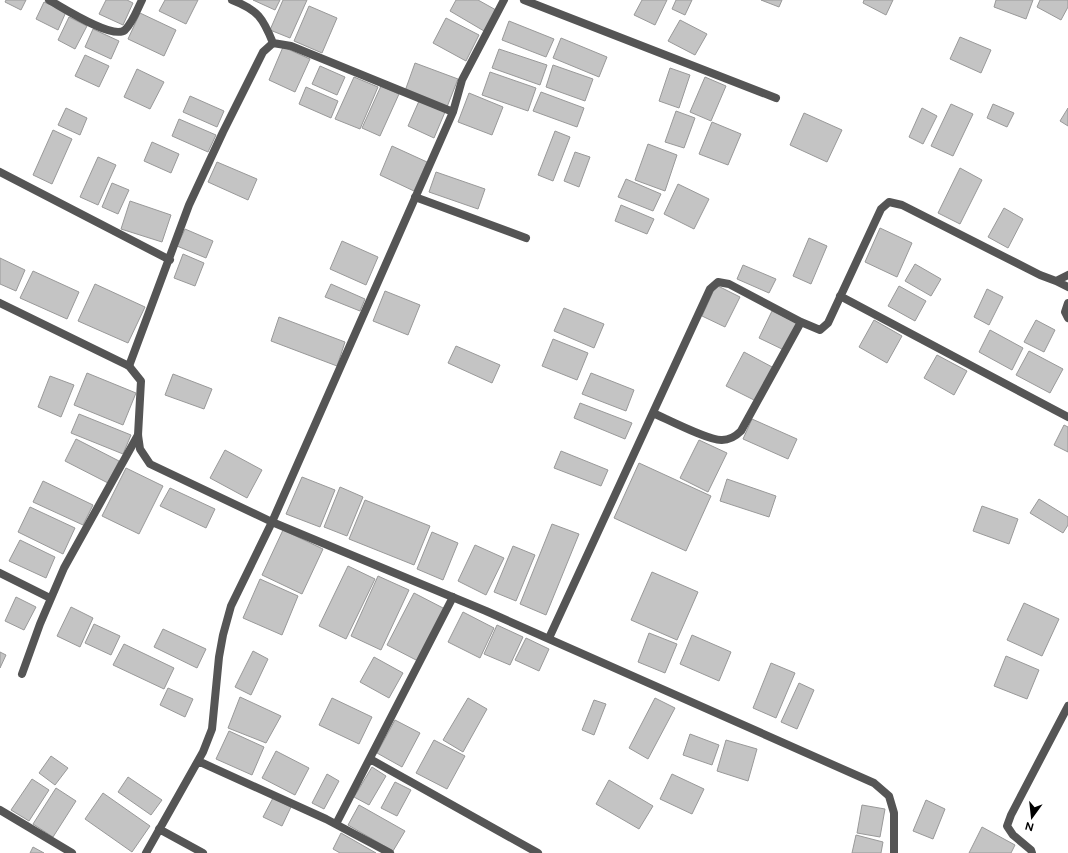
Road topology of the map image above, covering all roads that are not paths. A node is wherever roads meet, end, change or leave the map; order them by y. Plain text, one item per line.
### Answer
1 (49, 0) edge
2 (142, 0) edge
3 (232, 0) edge
4 (504, 0) edge
5 (524, 0) edge
6 (273, 42) junction
7 (776, 98) dead end
8 (453, 112) junction
9 (0, 172) edge
10 (415, 197) junction
11 (526, 238) dead end
12 (170, 260) junction
13 (1068, 275) edge
14 (1056, 281) junction
15 (1068, 287) edge
16 (840, 296) junction
17 (0, 303) edge
18 (1068, 303) edge
19 (1068, 318) edge
20 (801, 322) junction
21 (129, 366) junction
22 (652, 413) junction
23 (1068, 417) edge
24 (138, 435) junction
25 (272, 522) junction
26 (0, 573) edge
27 (453, 597) junction
28 (50, 598) junction
29 (549, 638) junction
30 (22, 674) dead end
31 (1068, 706) edge
32 (370, 759) junction
33 (198, 761) junction
34 (0, 810) edge
35 (336, 824) junction
36 (159, 829) junction
37 (1033, 852) edge
38 (72, 853) edge
39 (146, 853) edge
40 (204, 853) edge
41 (390, 853) edge
42 (538, 853) edge
43 (894, 853) edge

1 - 2 street
3 - 6 street
4 - 8 street
5 - 7 street
6 - 8 street
6 - 12 street
8 - 10 street
9 - 12 street
10 - 11 street
10 - 25 street
12 - 21 street
13 - 14 street
14 - 15 street
14 - 16 street
16 - 20 street
16 - 23 street
17 - 21 street
18 - 19 street
20 - 22 street
20 - 22 street
21 - 24 street
22 - 29 street
24 - 25 street
24 - 28 street
25 - 27 street
25 - 33 street
26 - 28 street
27 - 29 street
27 - 32 street
28 - 30 street
29 - 43 street
31 - 37 street
32 - 35 street
32 - 42 street
33 - 35 street
33 - 36 street
34 - 38 street
35 - 41 street
36 - 39 street
36 - 40 street

